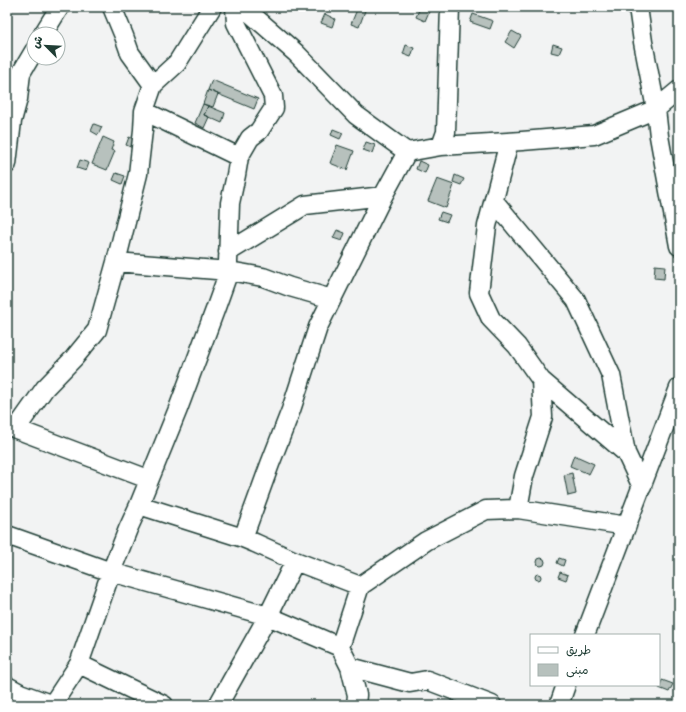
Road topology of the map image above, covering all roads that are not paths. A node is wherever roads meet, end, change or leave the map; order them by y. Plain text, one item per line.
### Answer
1 (112, 7) edge
2 (212, 7) edge
3 (235, 7) edge
4 (243, 7) edge
5 (450, 7) edge
6 (638, 7) edge
7 (53, 9) edge
8 (47, 26) edge
9 (26, 65) edge
10 (153, 85) junction
11 (679, 90) edge
12 (656, 109) junction
13 (144, 111) junction
14 (10, 121) edge
15 (509, 142) junction
16 (441, 146) junction
17 (407, 152) junction
18 (239, 157) junction
19 (7, 164) edge
20 (383, 196) junction
21 (494, 201) junction
22 (679, 246) edge
23 (228, 252) junction
24 (116, 262) junction
25 (229, 271) junction
26 (332, 299) junction
27 (542, 380) junction
28 (679, 388) edge
29 (11, 426) edge
30 (626, 453) junction
31 (148, 480) junction
32 (642, 487) junction
33 (139, 505) junction
34 (518, 509) junction
35 (626, 526) junction
36 (7, 535) edge
37 (243, 538) junction
38 (295, 561) junction
39 (111, 572) junction
40 (360, 586) junction
41 (268, 616) junction
42 (585, 634) edge
43 (340, 647) junction
44 (80, 664) junction
45 (350, 667) junction
46 (7, 686) edge
47 (566, 686) edge
48 (52, 705) edge
49 (164, 705) edge
50 (218, 705) edge
51 (356, 705) edge
52 (492, 705) edge
53 (559, 705) edge

1 - 10 street
2 - 10 street
3 - 18 street
4 - 17 street
5 - 16 street
6 - 12 street
7 - 8 street
9 - 14 street
10 - 13 street
11 - 12 street
12 - 15 street
12 - 22 street
13 - 18 street
13 - 24 street
14 - 19 street
15 - 16 street
15 - 21 street
16 - 17 street
17 - 20 street
18 - 23 street
20 - 23 street
20 - 26 street
21 - 27 street
21 - 30 street
23 - 25 street
24 - 25 street
24 - 29 street
25 - 26 street
25 - 31 street
26 - 37 street
27 - 30 street
27 - 34 street
28 - 32 street
29 - 31 street
30 - 32 street
31 - 33 street
32 - 35 street
33 - 37 street
33 - 39 street
34 - 35 street
34 - 40 street
35 - 42 street
36 - 39 street
37 - 38 street
38 - 40 street
38 - 41 street
39 - 41 street
39 - 44 street
40 - 43 street
41 - 43 street
41 - 50 street
43 - 45 street
44 - 48 street
44 - 49 street
45 - 51 street
45 - 52 street
46 - 48 street
47 - 53 street

